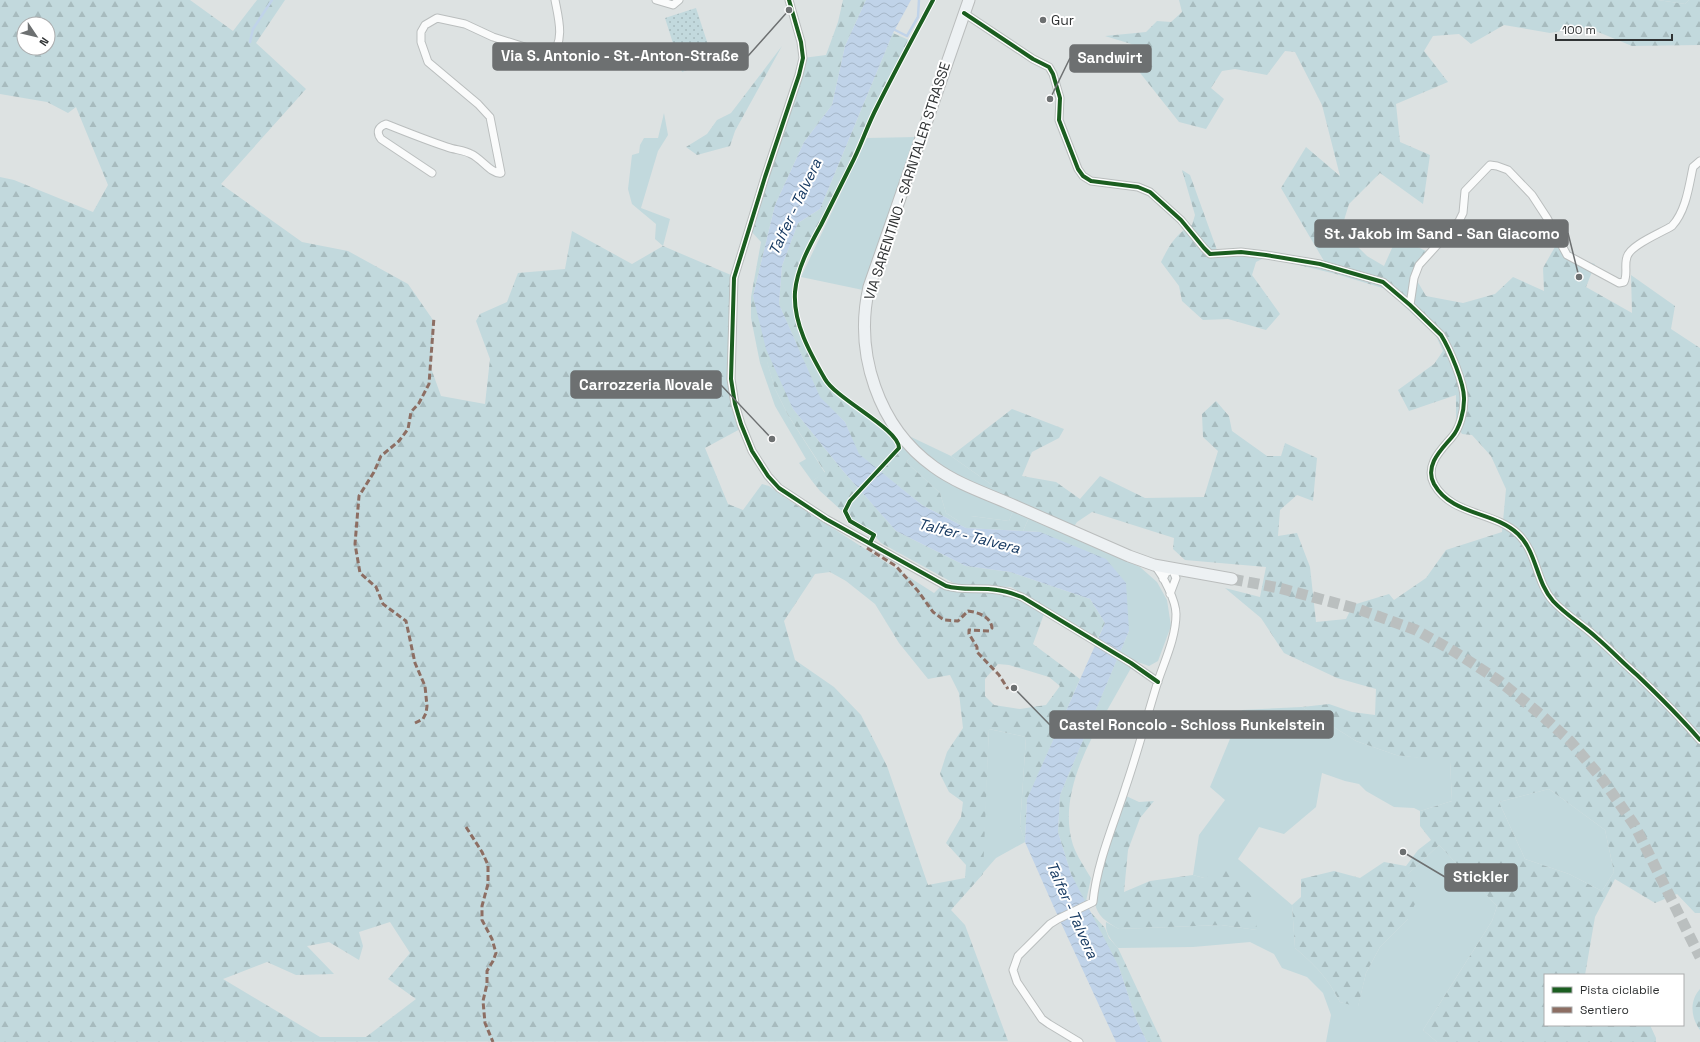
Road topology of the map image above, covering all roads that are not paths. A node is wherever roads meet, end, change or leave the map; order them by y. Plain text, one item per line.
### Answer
1 (555, 0) edge
2 (656, 0) edge
3 (679, 0) edge
4 (789, 0) edge
5 (969, 0) edge
6 (964, 13) junction
7 (1700, 161) edge
8 (432, 173) dead end
9 (1410, 305) junction
10 (1154, 565) junction
11 (1174, 573) junction
12 (1163, 579) junction
13 (1232, 579) tunnel mouth
14 (1170, 594) junction
15 (1158, 682) junction
16 (1700, 740) edge
17 (1079, 1042) edge

1 - 8 street
2 - 3 street
4 - 15 street
5 - 6 main road, VIA SARENTINO - SARNTALER STRASSE
6 - 9 street
6 - 10 main road, VIA SARENTINO - SARNTALER STRASSE
7 - 9 street
9 - 16 street
10 - 11 main road, VIA SARENTINO - SARNTALER STRASSE
10 - 12 street
11 - 12 street
11 - 13 main road, VIA SARENTINO - SARNTALER STRASSE
11 - 14 street
12 - 14 street
14 - 15 street
15 - 17 street

